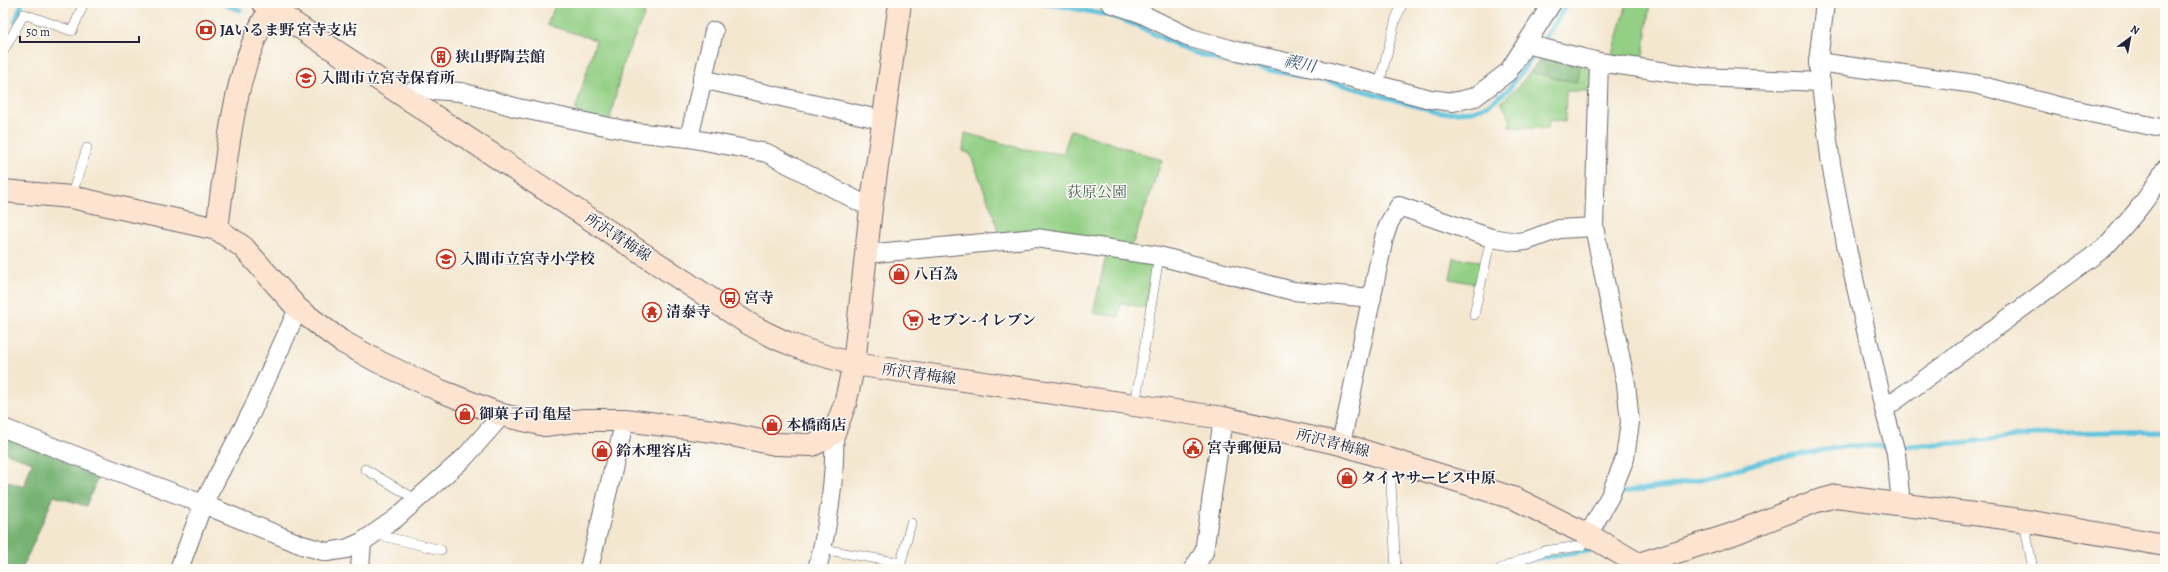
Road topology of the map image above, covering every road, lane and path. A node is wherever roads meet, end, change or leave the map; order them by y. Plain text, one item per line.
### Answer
1 (84, 3) edge
2 (900, 3) edge
3 (1110, 3) edge
4 (1403, 3) edge
5 (1552, 3) edge
6 (1826, 3) edge
7 (269, 5) edge
8 (714, 31) dead end
9 (1526, 44) junction
10 (3, 52) edge
11 (1599, 62) junction
12 (1818, 62) junction
13 (702, 79) junction
14 (1821, 82) junction
15 (1379, 85) junction
16 (402, 95) junction
17 (883, 120) junction
18 (2165, 129) edge
19 (689, 138) junction
20 (87, 148) dead end
21 (2165, 169) edge
22 (3, 191) edge
23 (71, 197) junction
24 (870, 208) junction
25 (1594, 227) junction
26 (217, 229) junction
27 (1491, 238) junction
28 (865, 254) junction
29 (1159, 256) junction
30 (1372, 298) junction
31 (298, 309) junction
32 (1474, 315) dead end
33 (854, 364) junction
34 (1134, 406) junction
35 (1884, 409) junction
36 (502, 416) junction
37 (1223, 418) junction
38 (625, 420) junction
39 (3, 428) edge
40 (834, 433) junction
41 (1341, 444) junction
42 (1393, 458) junction
43 (365, 469) dead end
44 (417, 500) junction
45 (203, 504) junction
46 (1901, 505) junction
47 (2020, 520) junction
48 (911, 523) dead end
49 (368, 538) junction
50 (1595, 538) junction
51 (2165, 545) edge
52 (822, 549) junction
53 (440, 550) dead end
54 (1642, 567) edge
55 (179, 569) edge
56 (360, 569) edge
57 (589, 569) edge
58 (817, 569) edge
59 (1193, 569) edge
60 (1396, 569) edge
61 (1500, 569) edge
62 (2033, 569) edge

1 - 10 lane
2 - 17 street
3 - 15 street
4 - 15 lane
5 - 9 street
6 - 12 street
7 - 16 street, 所沢青梅線
7 - 26 street
8 - 13 street
9 - 11 street
9 - 15 street
11 - 14 street
11 - 25 street
12 - 14 street
12 - 18 street
13 - 17 street
13 - 19 street
14 - 35 street
16 - 19 street
16 - 33 street, 所沢青梅線
17 - 24 street
19 - 24 street
20 - 23 lane
21 - 35 street
22 - 23 street
23 - 26 street
24 - 28 street
25 - 27 street
25 - 50 street
26 - 31 street
27 - 30 street
27 - 32 lane
28 - 29 street
28 - 33 street
29 - 30 street
29 - 34 lane
30 - 41 street
31 - 36 street
31 - 45 street
33 - 34 street, 所沢青梅線
33 - 40 street
34 - 37 street, 所沢青梅線
35 - 46 street
36 - 38 street
36 - 44 street
37 - 41 street, 所沢青梅線
37 - 59 street
38 - 40 street
38 - 57 street
39 - 45 street
40 - 52 street
41 - 42 street, 所沢青梅線
42 - 50 street, 所沢青梅線
42 - 60 lane
43 - 44 lane
44 - 49 street
45 - 49 street
45 - 55 street
46 - 47 street
46 - 54 street
47 - 51 street
47 - 62 lane
48 - 52 lane
49 - 53 lane
49 - 56 street
50 - 54 street, 所沢青梅線
50 - 61 lane
52 - 58 street

